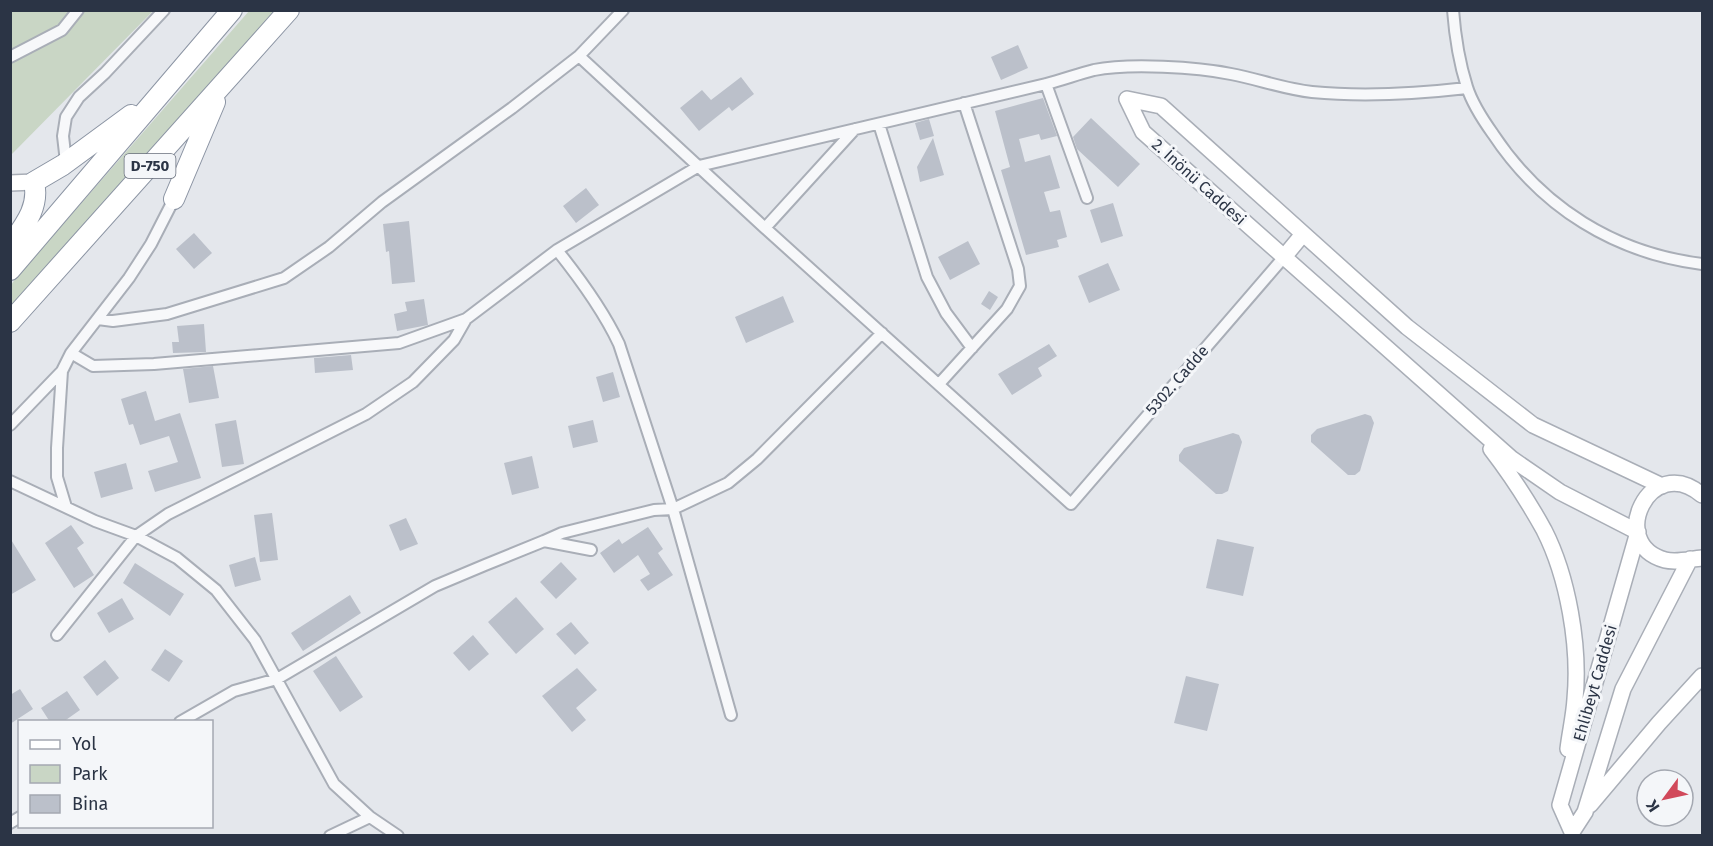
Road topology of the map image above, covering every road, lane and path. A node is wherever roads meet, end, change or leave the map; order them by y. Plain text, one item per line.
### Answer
1 (78, 10) edge
2 (164, 10) edge
3 (232, 10) edge
4 (289, 10) edge
5 (622, 10) edge
6 (1453, 10) edge
7 (579, 56) junction
8 (10, 57) edge
9 (1046, 84) junction
10 (168, 85) junction
11 (221, 87) junction
12 (1467, 88) junction
13 (964, 103) junction
14 (879, 124) junction
15 (855, 129) junction
16 (66, 162) junction
17 (699, 166) junction
18 (34, 182) junction
19 (10, 183) edge
20 (1087, 198) dead end
21 (174, 199) joint
22 (765, 228) junction
23 (1303, 234) junction
24 (10, 246) edge
25 (557, 250) junction
26 (1284, 257) junction
27 (1702, 264) edge
28 (10, 270) edge
29 (98, 319) junction
30 (466, 319) junction
31 (10, 322) edge
32 (882, 333) junction
33 (972, 348) junction
34 (71, 353) junction
35 (62, 370) junction
36 (939, 384) junction
37 (1469, 421) junction
38 (10, 425) edge
39 (10, 482) edge
40 (1662, 486) junction
41 (1702, 495) edge
42 (66, 507) junction
43 (674, 509) junction
44 (1638, 532) junction
45 (136, 536) junction
46 (544, 541) junction
47 (591, 550) dead end
48 (1698, 555) edge
49 (57, 635) dead end
50 (1702, 676) edge
51 (277, 679) junction
52 (731, 715) dead end
53 (183, 720) edge
54 (1560, 805) junction
55 (1585, 812) junction
56 (370, 817) junction
57 (1571, 834) edge
58 (330, 836) edge
59 (398, 836) edge

1 - 8 street
2 - 16 street
3 - 10 highway
4 - 11 highway, D-750
5 - 7 street
6 - 12 street
7 - 17 street
7 - 29 street
9 - 12 street
9 - 13 street
9 - 20 street
10 - 16 highway
10 - 28 highway
11 - 21 highway
11 - 31 highway, D-750
12 - 27 street
13 - 14 street
13 - 33 street
14 - 15 street
14 - 33 street
15 - 17 street
15 - 22 street
16 - 18 highway
17 - 22 street
17 - 25 street
18 - 19 main road
18 - 24 highway
21 - 29 street
22 - 32 street
23 - 26 main road
23 - 26 main road, 2. İnönü Caddesi
23 - 40 main road, 2. İnönü Caddesi
25 - 30 street
25 - 43 street
26 - 36 street, 5302. Cadde
26 - 37 main road, 2. İnönü Caddesi
29 - 34 street
30 - 34 street
30 - 45 street
32 - 36 street
32 - 43 street
33 - 36 street
34 - 35 street
35 - 38 street
35 - 42 street
37 - 44 main road, 2. İnönü Caddesi
37 - 54 main road
39 - 42 street
40 - 41 main road, 2. İnönü Caddesi
40 - 44 main road
42 - 45 street
43 - 46 street
43 - 52 street
44 - 48 main road, 2. İnönü Caddesi
44 - 54 main road, Ehlibeyt Caddesi
45 - 49 street
45 - 51 street
46 - 47 street
46 - 51 street
48 - 55 main road, Ehlibeyt Caddesi
50 - 55 main road
51 - 53 street
51 - 56 street
54 - 57 main road, Ehlibeyt Caddesi
55 - 57 main road, Ehlibeyt Caddesi
56 - 58 street
56 - 59 street

